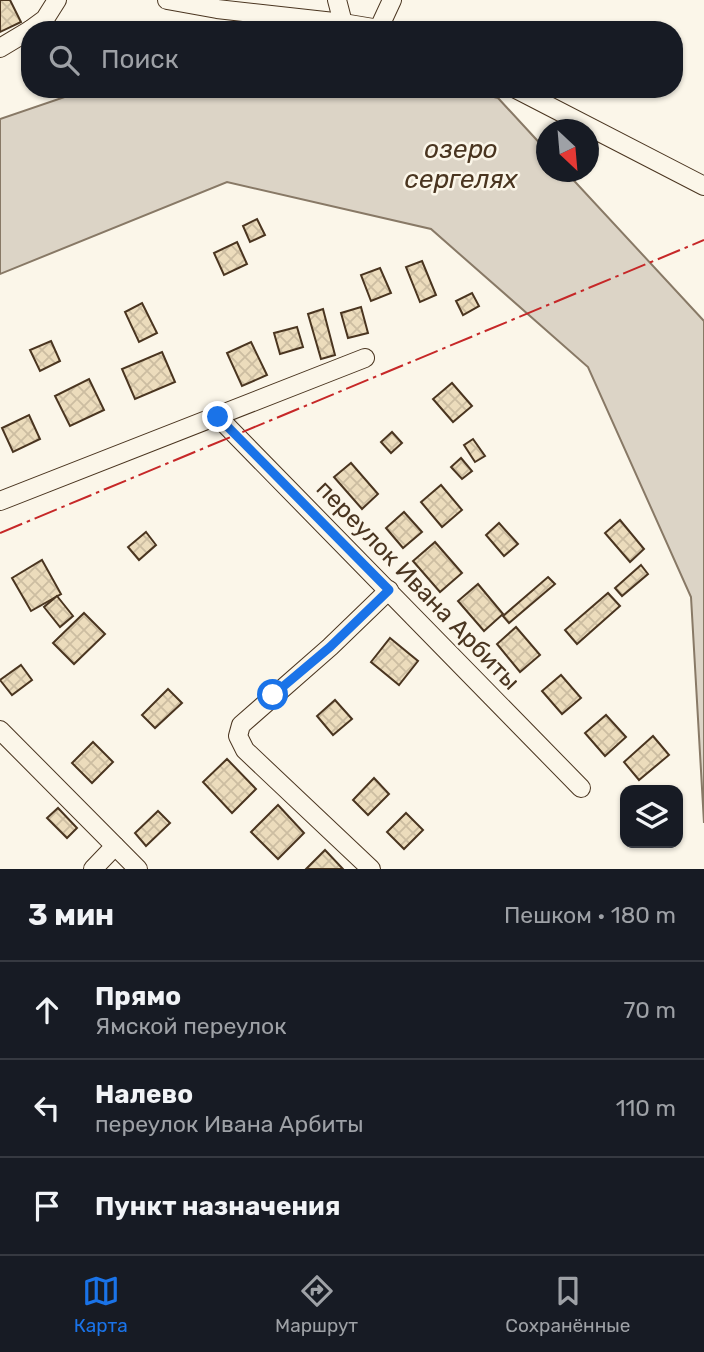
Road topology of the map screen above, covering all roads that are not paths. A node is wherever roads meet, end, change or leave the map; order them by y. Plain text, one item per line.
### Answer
1 (57, 0) edge
2 (167, 0) edge
3 (337, 0) edge
4 (392, 0) edge
5 (270, 7) edge
6 (42, 21) edge
7 (334, 21) edge
8 (342, 21) edge
9 (385, 21) edge
10 (21, 35) edge
11 (0, 48) edge
12 (533, 98) edge
13 (704, 186) edge
14 (365, 358) dead end
15 (218, 417) junction
16 (0, 502) edge
17 (389, 590) junction
18 (0, 730) edge
19 (581, 788) dead end
20 (115, 846) junction
21 (93, 869) edge
22 (138, 869) edge
23 (371, 869) edge

1 - 6 street
2 - 5 street
3 - 8 street
4 - 9 street
5 - 7 street
10 - 11 street
12 - 13 street
14 - 15 street
15 - 16 street
15 - 17 street, переулок Ивана Арбиты
17 - 19 street, переулок Ивана Арбиты
17 - 23 street
18 - 20 street
20 - 21 street
20 - 22 street

